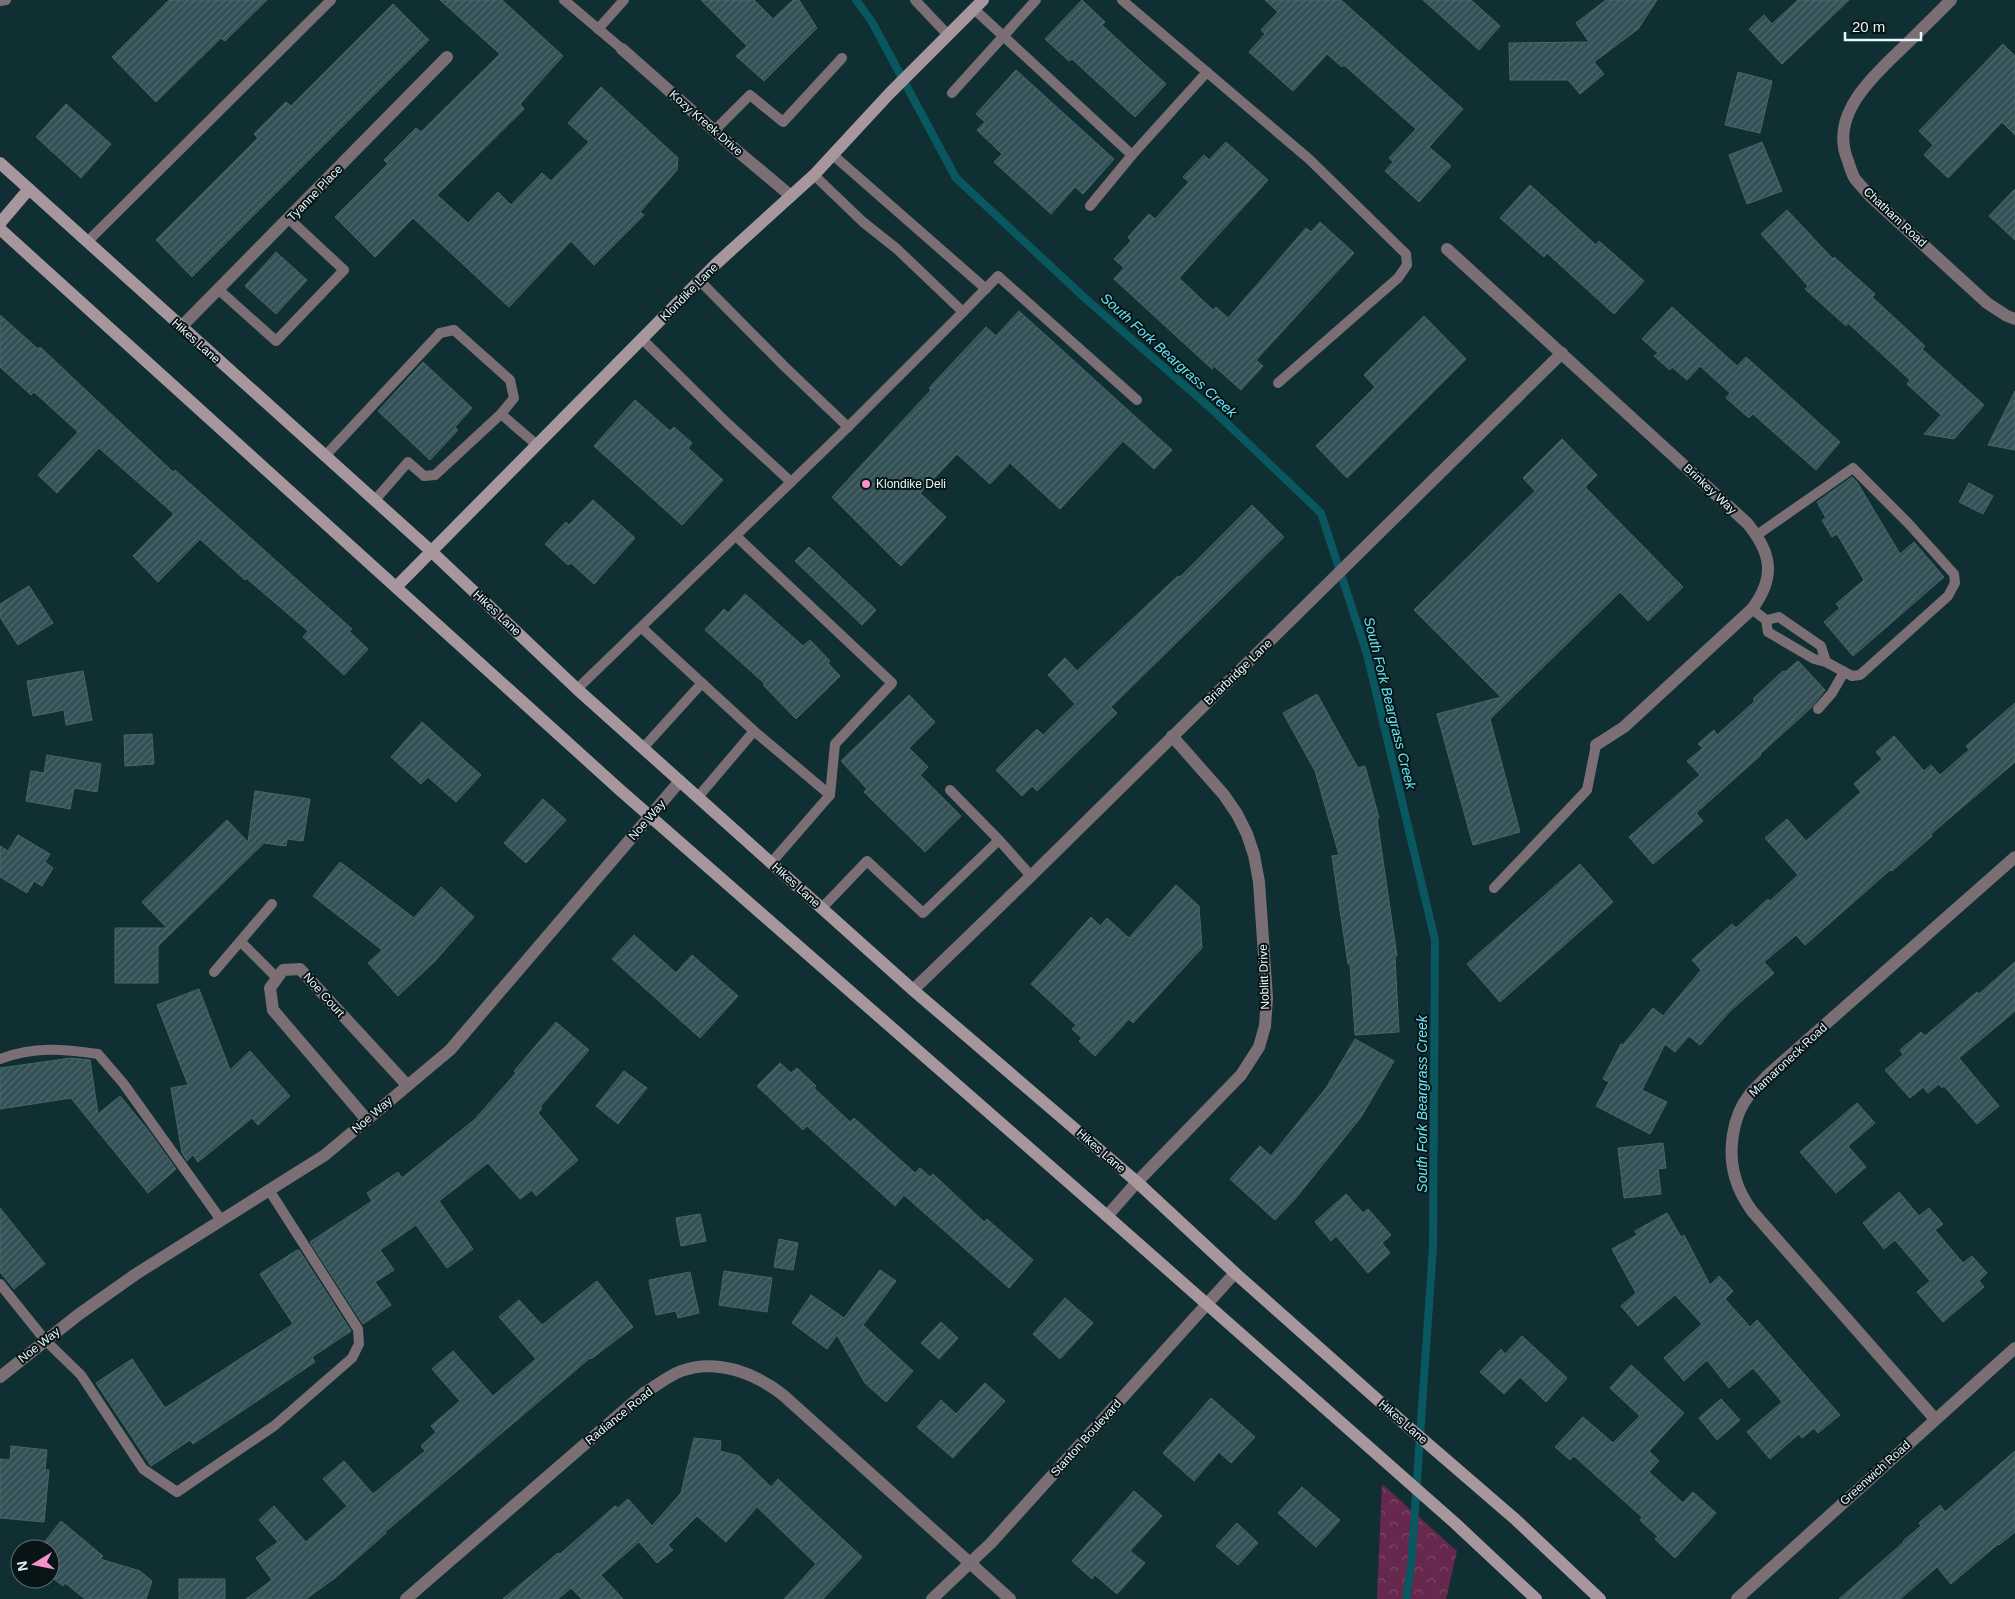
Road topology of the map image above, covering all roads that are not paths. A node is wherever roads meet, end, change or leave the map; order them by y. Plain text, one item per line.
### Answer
1 (6, 0) edge
2 (330, 0) edge
3 (564, 0) edge
4 (624, 0) edge
5 (915, 0) edge
6 (1036, 0) edge
7 (1122, 0) edge
8 (1951, 0) edge
9 (0, 1) edge
10 (978, 5) edge
11 (598, 29) junction
12 (948, 35) junction
13 (1003, 37) junction
14 (622, 49) joint
15 (447, 57) dead end
16 (842, 58) dead end
17 (1206, 72) junction
18 (952, 94) dead end
19 (714, 131) junction
20 (832, 155) junction
21 (1132, 155) junction
22 (0, 163) edge
23 (814, 175) junction
24 (30, 189) junction
25 (791, 196) junction
26 (1090, 206) dead end
27 (289, 219) junction
28 (0, 223) edge
29 (0, 229) edge
30 (87, 242) junction
31 (1448, 249) dead end
32 (700, 280) junction
33 (986, 289) junction
34 (219, 290) junction
35 (963, 312) junction
36 (2015, 319) edge
37 (181, 327) junction
38 (642, 339) junction
39 (1562, 353) junction
40 (1278, 383) dead end
41 (1137, 400) dead end
42 (501, 414) junction
43 (848, 427) junction
44 (537, 445) junction
45 (326, 456) junction
46 (791, 482) junction
47 (375, 500) junction
48 (1757, 535) junction
49 (736, 536) junction
50 (431, 551) junction
51 (396, 587) junction
52 (1752, 609) junction
53 (1766, 620) junction
54 (642, 628) junction
55 (1826, 662) junction
56 (1844, 672) junction
57 (702, 683) junction
58 (577, 689) junction
59 (1818, 709) dead end
60 (754, 731) junction
61 (1172, 736) junction
62 (1596, 746) joint
63 (643, 748) junction
64 (680, 782) junction
65 (950, 790) dead end
66 (830, 795) junction
67 (698, 797) junction
68 (650, 816) junction
69 (999, 840) junction
70 (2015, 857) edge
71 (771, 863) junction
72 (1031, 876) junction
73 (1494, 888) dead end
74 (272, 904) dead end
75 (822, 908) junction
76 (241, 942) junction
77 (214, 972) dead end
78 (277, 978) junction
79 (913, 990) junction
80 (0, 1060) edge
81 (407, 1085) junction
82 (367, 1120) junction
83 (1137, 1182) junction
84 (269, 1190) junction
85 (1107, 1216) junction
86 (221, 1220) junction
87 (1236, 1273) junction
88 (0, 1284) edge
89 (1207, 1304) junction
90 (45, 1340) junction
91 (2015, 1348) edge
92 (0, 1377) edge
93 (1935, 1419) junction
94 (970, 1563) junction
95 (406, 1599) edge
96 (932, 1599) edge
97 (1010, 1599) edge
98 (1536, 1599) edge
99 (1600, 1599) edge
100 (1737, 1599) edge

1 - 9 lane
2 - 30 lane
3 - 11 lane
4 - 11 lane
5 - 12 lane
6 - 13 lane
7 - 17 lane
8 - 36 street, Chatham Road
10 - 12 main road, Klondike Lane
10 - 13 lane
11 - 14 lane
12 - 20 main road, Klondike Lane
13 - 18 lane
13 - 21 lane
14 - 19 street, Kozy Kreek Drive
15 - 27 street, Tyanne Place
16 - 19 lane
17 - 21 lane
17 - 40 lane
19 - 25 street, Kozy Kreek Drive
20 - 23 main road, Klondike Lane
20 - 33 lane
21 - 26 lane
22 - 24 main road, Hikes Lane
23 - 25 main road, Klondike Lane
23 - 35 lane
24 - 28 main road
24 - 30 main road, Hikes Lane
25 - 32 main road, Klondike Lane
27 - 34 street, Tyanne Place
27 - 34 lane
29 - 51 main road
30 - 37 main road, Hikes Lane
31 - 39 street, Brinkey Way
32 - 38 main road, Klondike Lane
32 - 43 lane
33 - 35 lane
33 - 41 lane
34 - 37 street, Tyanne Place
35 - 43 lane
37 - 45 main road, Hikes Lane
38 - 44 main road, Klondike Lane
38 - 46 lane
39 - 48 street, Brinkey Way
39 - 61 street, Briarbridge Lane
42 - 44 lane
42 - 45 lane
42 - 47 lane
43 - 46 lane
44 - 50 main road, Klondike Lane
45 - 47 main road, Hikes Lane
46 - 49 lane
47 - 50 main road, Hikes Lane
48 - 52 street, Brinkey Way
48 - 56 lane
49 - 54 lane
49 - 66 lane
50 - 51 main road, Klondike Lane
50 - 58 main road, Hikes Lane
51 - 68 main road
52 - 53 lane
52 - 62 street, Brinkey Way
53 - 55 lane
53 - 55 lane
54 - 57 lane
54 - 58 lane
55 - 56 lane
56 - 59 lane
57 - 60 lane
57 - 63 lane
58 - 63 main road, Hikes Lane
60 - 66 lane
60 - 67 lane
61 - 72 street, Briarbridge Lane
61 - 83 street, Noblitt Drive
62 - 73 lane
63 - 64 main road, Hikes Lane
64 - 67 main road, Hikes Lane
64 - 68 street, Noe Way
65 - 69 lane
66 - 71 lane
67 - 71 main road, Hikes Lane
68 - 81 street, Noe Way
68 - 85 main road
69 - 72 lane
69 - 75 lane
70 - 93 street, Mamaroneck Road
71 - 75 main road, Hikes Lane
72 - 79 street, Briarbridge Lane
74 - 76 lane
75 - 79 main road, Hikes Lane
76 - 77 lane
76 - 78 lane
78 - 81 street, Noe Court
78 - 82 street
79 - 83 main road, Hikes Lane
80 - 86 lane
81 - 82 street, Noe Way
82 - 84 street, Noe Way
83 - 85 street, Noblitt Drive
83 - 87 main road, Hikes Lane
84 - 86 street, Noe Way
84 - 90 lane
85 - 89 main road
86 - 90 street, Noe Way
87 - 89 street, Stanton Boulevard
87 - 99 main road, Hikes Lane
88 - 90 lane
89 - 94 street, Stanton Boulevard
89 - 98 main road
90 - 92 street, Noe Way
91 - 93 street, Greenwich Road
93 - 100 street, Greenwich Road
94 - 95 street, Radiance Road
94 - 96 street, Stanton Boulevard
94 - 97 street, Radiance Road

